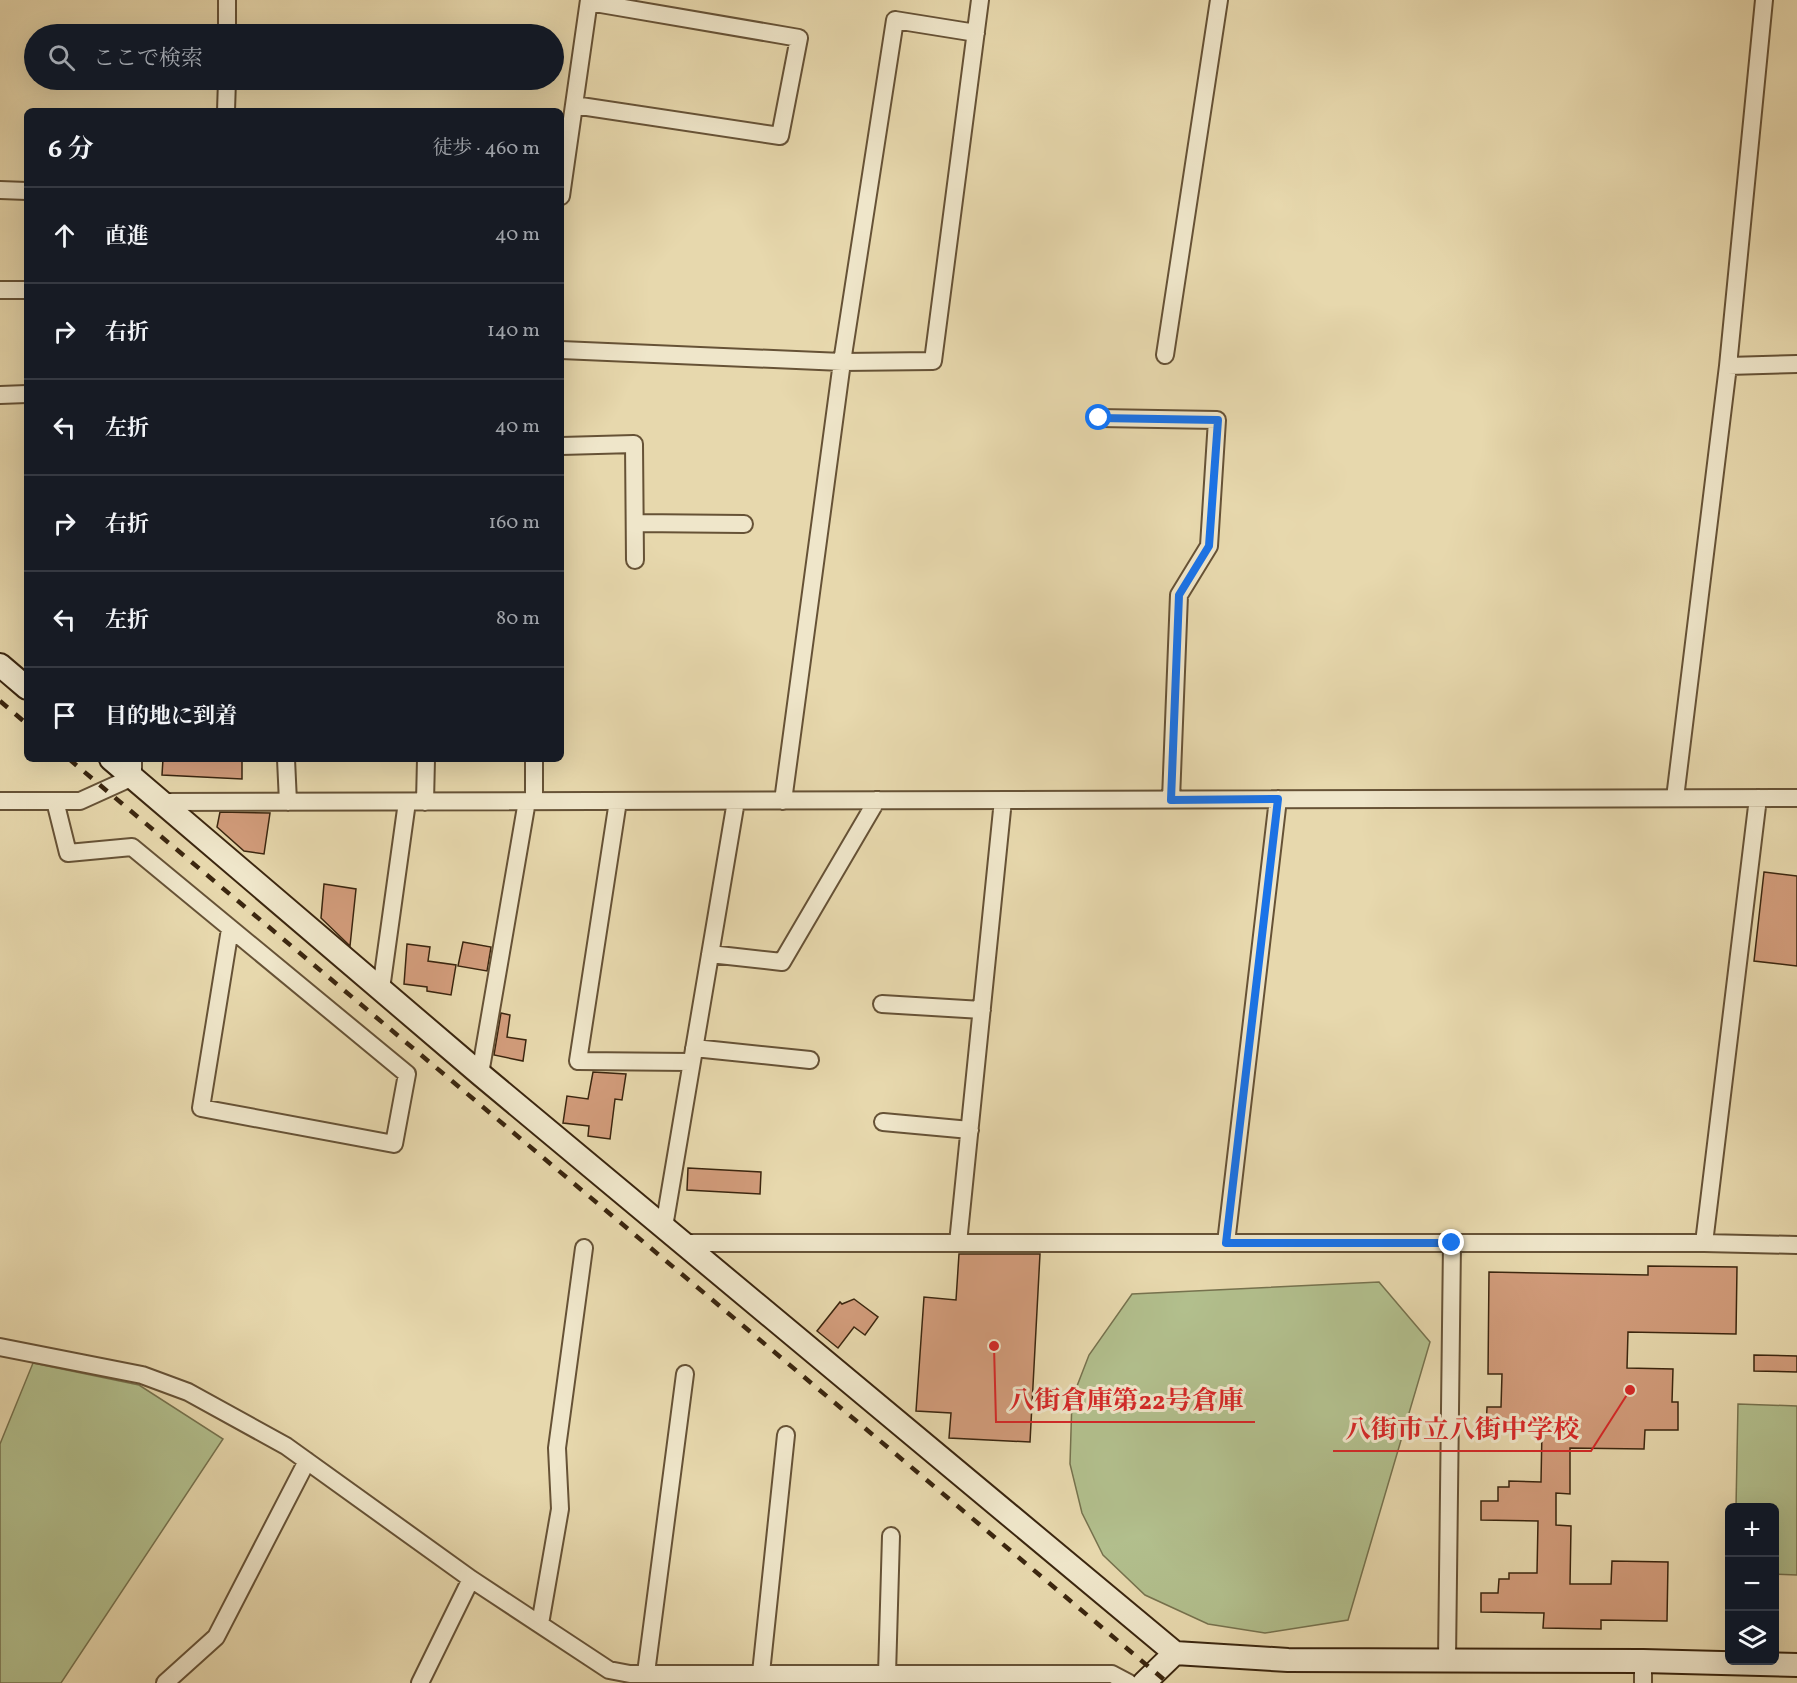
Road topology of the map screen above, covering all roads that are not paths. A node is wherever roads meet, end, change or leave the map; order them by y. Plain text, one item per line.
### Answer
1 (227, 0) edge
2 (980, 0) edge
3 (1219, 0) edge
4 (1764, 0) edge
5 (589, 1) edge
6 (227, 24) edge
7 (976, 33) junction
8 (227, 90) edge
9 (574, 105) junction
10 (226, 108) edge
11 (564, 173) edge
12 (0, 190) edge
13 (24, 191) edge
14 (0, 290) edge
15 (24, 290) edge
16 (564, 350) edge
17 (1165, 356) dead end
18 (842, 362) junction
19 (1797, 364) edge
20 (1728, 366) junction
21 (0, 394) edge
22 (24, 394) edge
23 (1099, 418) dead end
24 (564, 446) edge
25 (635, 523) junction
26 (744, 524) dead end
27 (635, 560) dead end
28 (0, 665) edge
29 (24, 685) edge
30 (118, 762) edge
31 (286, 762) edge
32 (426, 762) edge
33 (534, 762) edge
34 (133, 768) edge
35 (1675, 798) junction
36 (1758, 798) junction
37 (1797, 798) edge
38 (1278, 799) junction
39 (877, 800) junction
40 (1004, 800) junction
41 (1171, 800) junction
42 (0, 801) edge
43 (55, 801) junction
44 (531, 801) junction
45 (618, 801) junction
46 (736, 801) junction
47 (783, 801) junction
48 (161, 802) junction
49 (288, 802) junction
50 (407, 802) junction
51 (425, 802) junction
52 (230, 929) junction
53 (710, 954) junction
54 (381, 989) junction
55 (882, 1004) dead end
56 (982, 1011) junction
57 (693, 1055) junction
58 (810, 1060) dead end
59 (480, 1074) junction
60 (882, 1122) dead end
61 (970, 1130) junction
62 (664, 1227) junction
63 (683, 1243) junction
64 (958, 1243) junction
65 (1226, 1243) junction
66 (1452, 1243) junction
67 (1704, 1243) junction
68 (1797, 1245) edge
69 (584, 1248) dead end
70 (0, 1347) edge
71 (685, 1374) dead end
72 (786, 1435) dead end
73 (307, 1461) junction
74 (891, 1536) dead end
75 (471, 1579) junction
76 (540, 1624) junction
77 (1175, 1653) junction
78 (1447, 1659) junction
79 (1797, 1665) edge
80 (1643, 1672) edge
81 (646, 1673) junction
82 (761, 1673) junction
83 (887, 1674) junction
84 (165, 1683) edge
85 (420, 1683) edge
86 (1129, 1683) edge
87 (1144, 1683) edge

1 - 6 street
2 - 7 street
3 - 17 street
4 - 20 street
5 - 9 street
5 - 9 street
7 - 18 street
7 - 18 street
8 - 10 street
9 - 11 street
12 - 13 street
14 - 15 street
16 - 18 street
18 - 47 street
19 - 20 street
20 - 35 street
21 - 22 street
23 - 41 street
24 - 25 street
25 - 26 street
25 - 27 street
28 - 29 street
30 - 34 street
31 - 49 street
32 - 51 street
33 - 44 street
34 - 43 street
34 - 48 street
35 - 36 street
35 - 38 street
36 - 37 street
36 - 67 street
38 - 41 street
38 - 65 street
39 - 40 street
39 - 47 street
39 - 53 street
40 - 41 street
40 - 56 street
42 - 43 street
43 - 52 street
44 - 45 street
44 - 51 street
44 - 59 street
45 - 46 street
45 - 57 street
46 - 47 street
46 - 53 street
48 - 49 street
48 - 54 street
49 - 50 street
50 - 51 street
50 - 54 street
52 - 52 street
53 - 57 street
54 - 59 street
55 - 56 street
56 - 61 street
57 - 58 street
57 - 62 street
59 - 62 street
60 - 61 street
61 - 64 street
62 - 63 street
63 - 64 street
63 - 77 street
64 - 65 street
65 - 66 street
66 - 67 street
66 - 78 street
67 - 68 street
69 - 76 street
70 - 73 street
71 - 81 street
72 - 82 street
73 - 75 street
73 - 84 street
74 - 83 street
75 - 76 street
75 - 85 street
76 - 81 street
77 - 78 street
77 - 87 street
78 - 80 street
79 - 80 street
81 - 82 street
82 - 83 street
83 - 86 street

